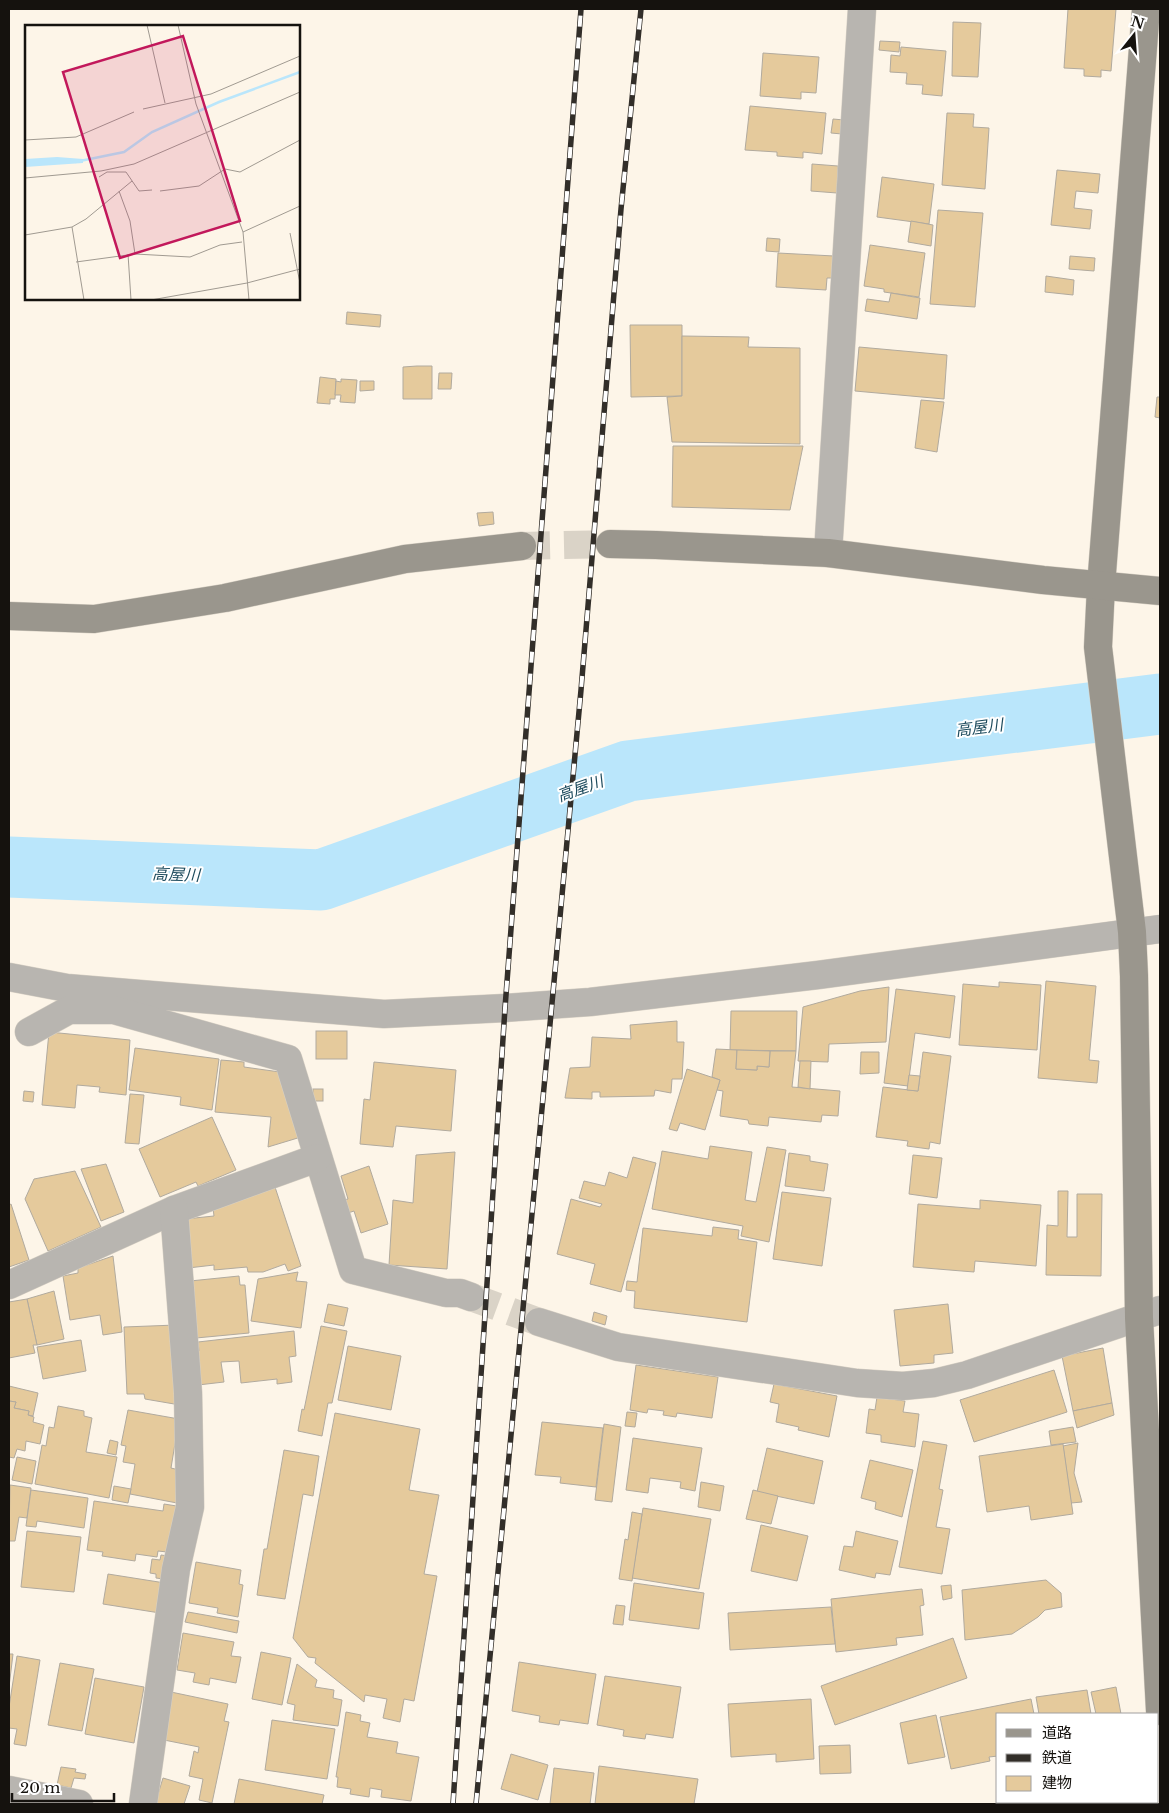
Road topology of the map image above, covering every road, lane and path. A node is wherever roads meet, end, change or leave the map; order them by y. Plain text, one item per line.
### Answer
1 (862, 9) edge
2 (1146, 9) edge
3 (610, 544) tunnel mouth
4 (522, 546) tunnel mouth
5 (828, 553) junction
6 (1101, 586) junction
7 (1160, 591) edge
8 (9, 616) edge
9 (1131, 925) junction
10 (1160, 929) edge
11 (9, 977) edge
12 (29, 1032) dead end
13 (317, 1158) junction
14 (174, 1210) junction
15 (9, 1285) edge
16 (471, 1297) tunnel mouth
17 (1150, 1314) edge
18 (539, 1322) tunnel mouth
19 (1160, 1711) edge
20 (9, 1790) edge
21 (78, 1804) edge
22 (143, 1804) edge

1 - 5 street
2 - 6 street
3 - 5 street
4 - 8 street
5 - 6 street
6 - 7 street
6 - 9 street
9 - 10 street
9 - 11 street
9 - 17 street
12 - 13 street
13 - 14 street
13 - 16 street
14 - 15 street
14 - 22 street
17 - 18 street
17 - 19 street
20 - 21 street

